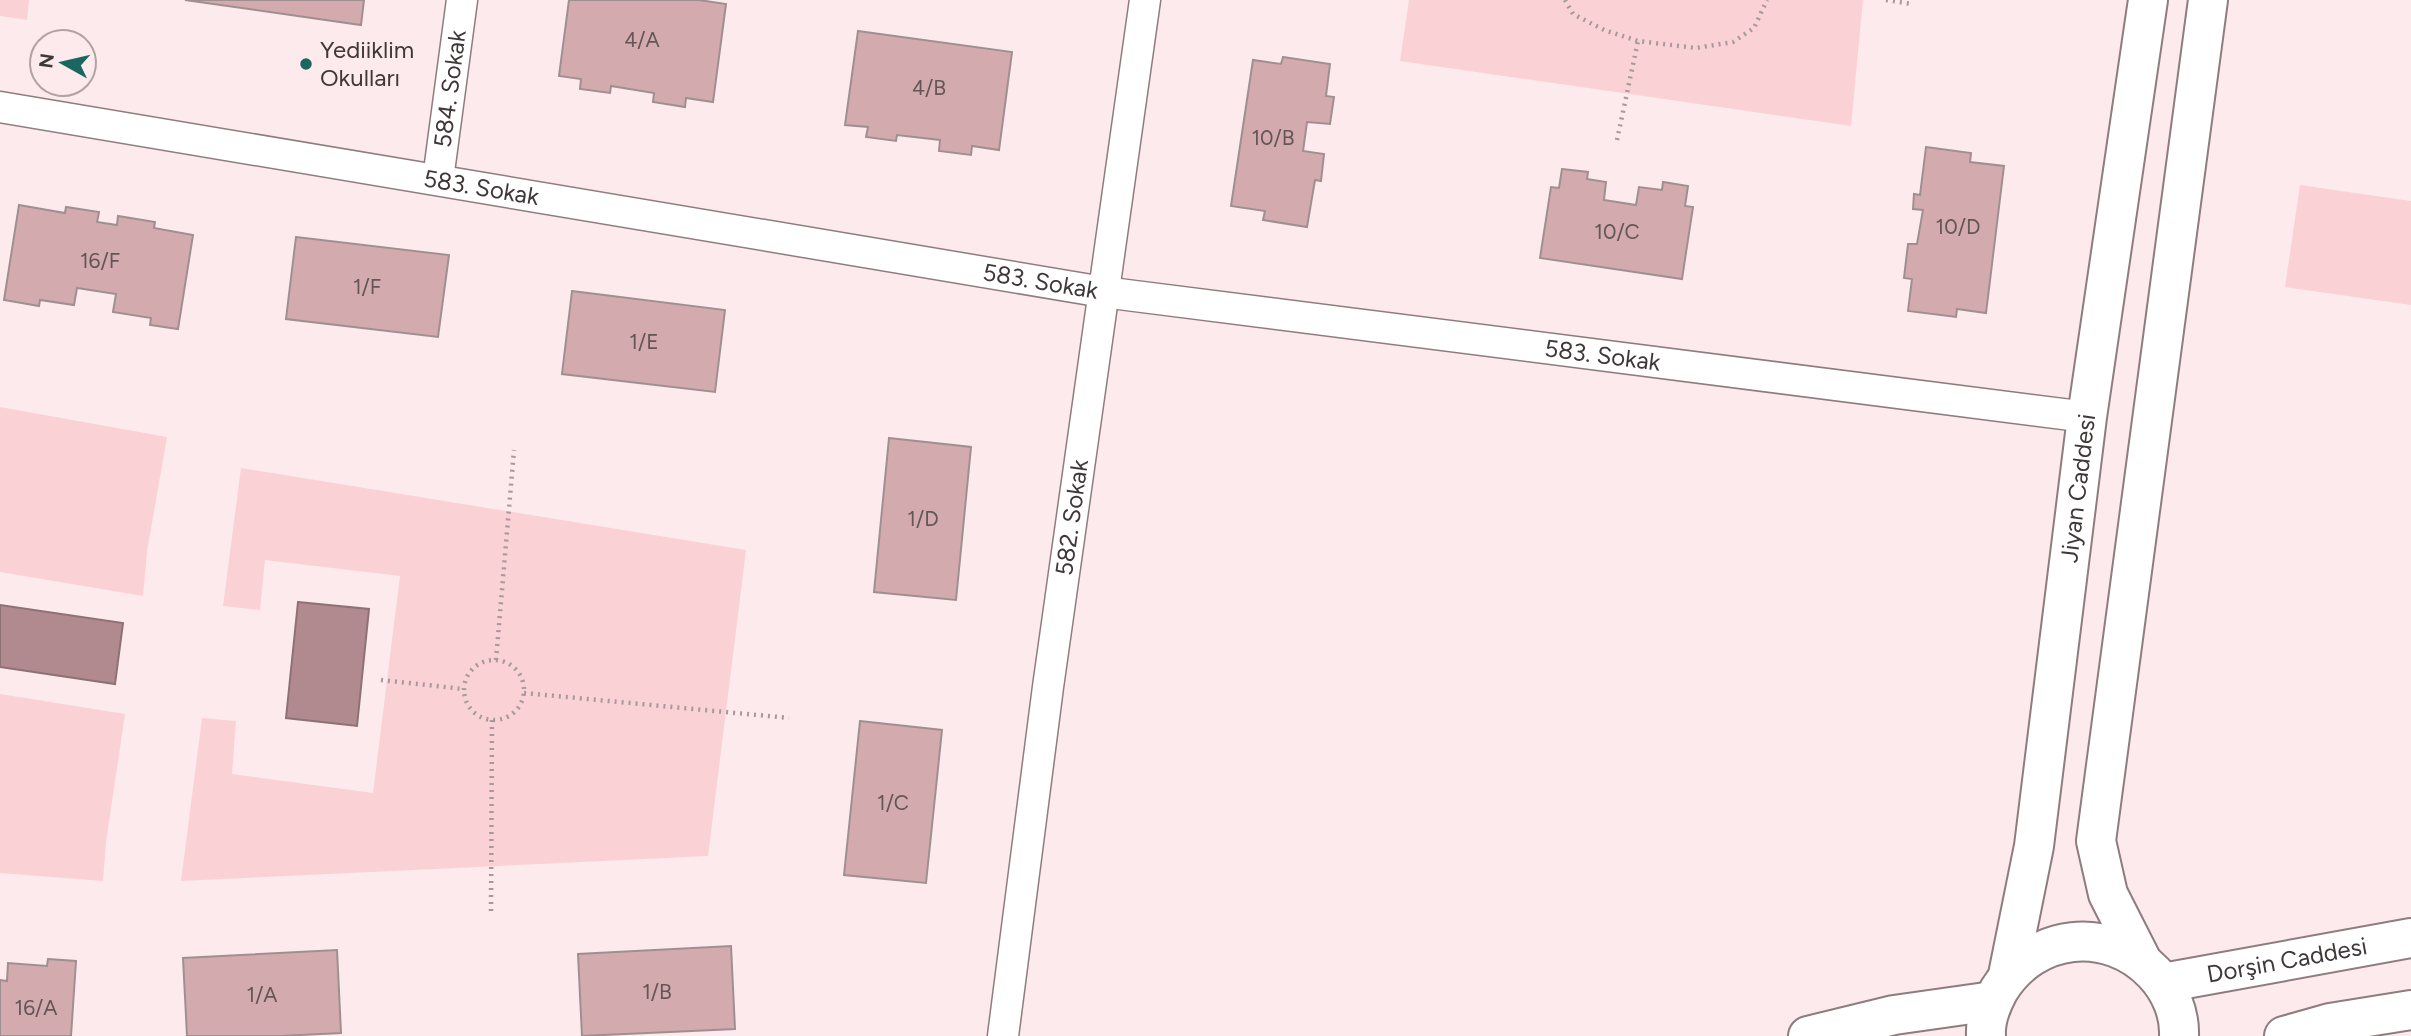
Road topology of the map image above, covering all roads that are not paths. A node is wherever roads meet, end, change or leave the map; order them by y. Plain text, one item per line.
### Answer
1 (462, 0) edge
2 (1145, 0) edge
3 (2148, 0) edge
4 (2208, 0) edge
5 (0, 107) edge
6 (438, 179) junction
7 (1103, 292) junction
8 (2087, 417) junction
9 (2411, 938) edge
10 (2153, 972) junction
11 (1996, 1004) edge
12 (2411, 1010) edge
13 (1003, 1036) edge
14 (1808, 1036) edge
15 (2179, 1036) edge
16 (2284, 1036) edge

1 - 6 street, 584. Sokak
2 - 7 street, 582. Sokak
3 - 8 main road, Jiyan Caddesi
4 - 10 main road
5 - 6 street, 583. Sokak
6 - 7 street, 583. Sokak
7 - 8 street, 583. Sokak
7 - 13 street, 582. Sokak
8 - 11 main road, Jiyan Caddesi
9 - 10 main road, Dorşin Caddesi
10 - 11 main road
10 - 15 main road
11 - 14 main road
12 - 16 main road

